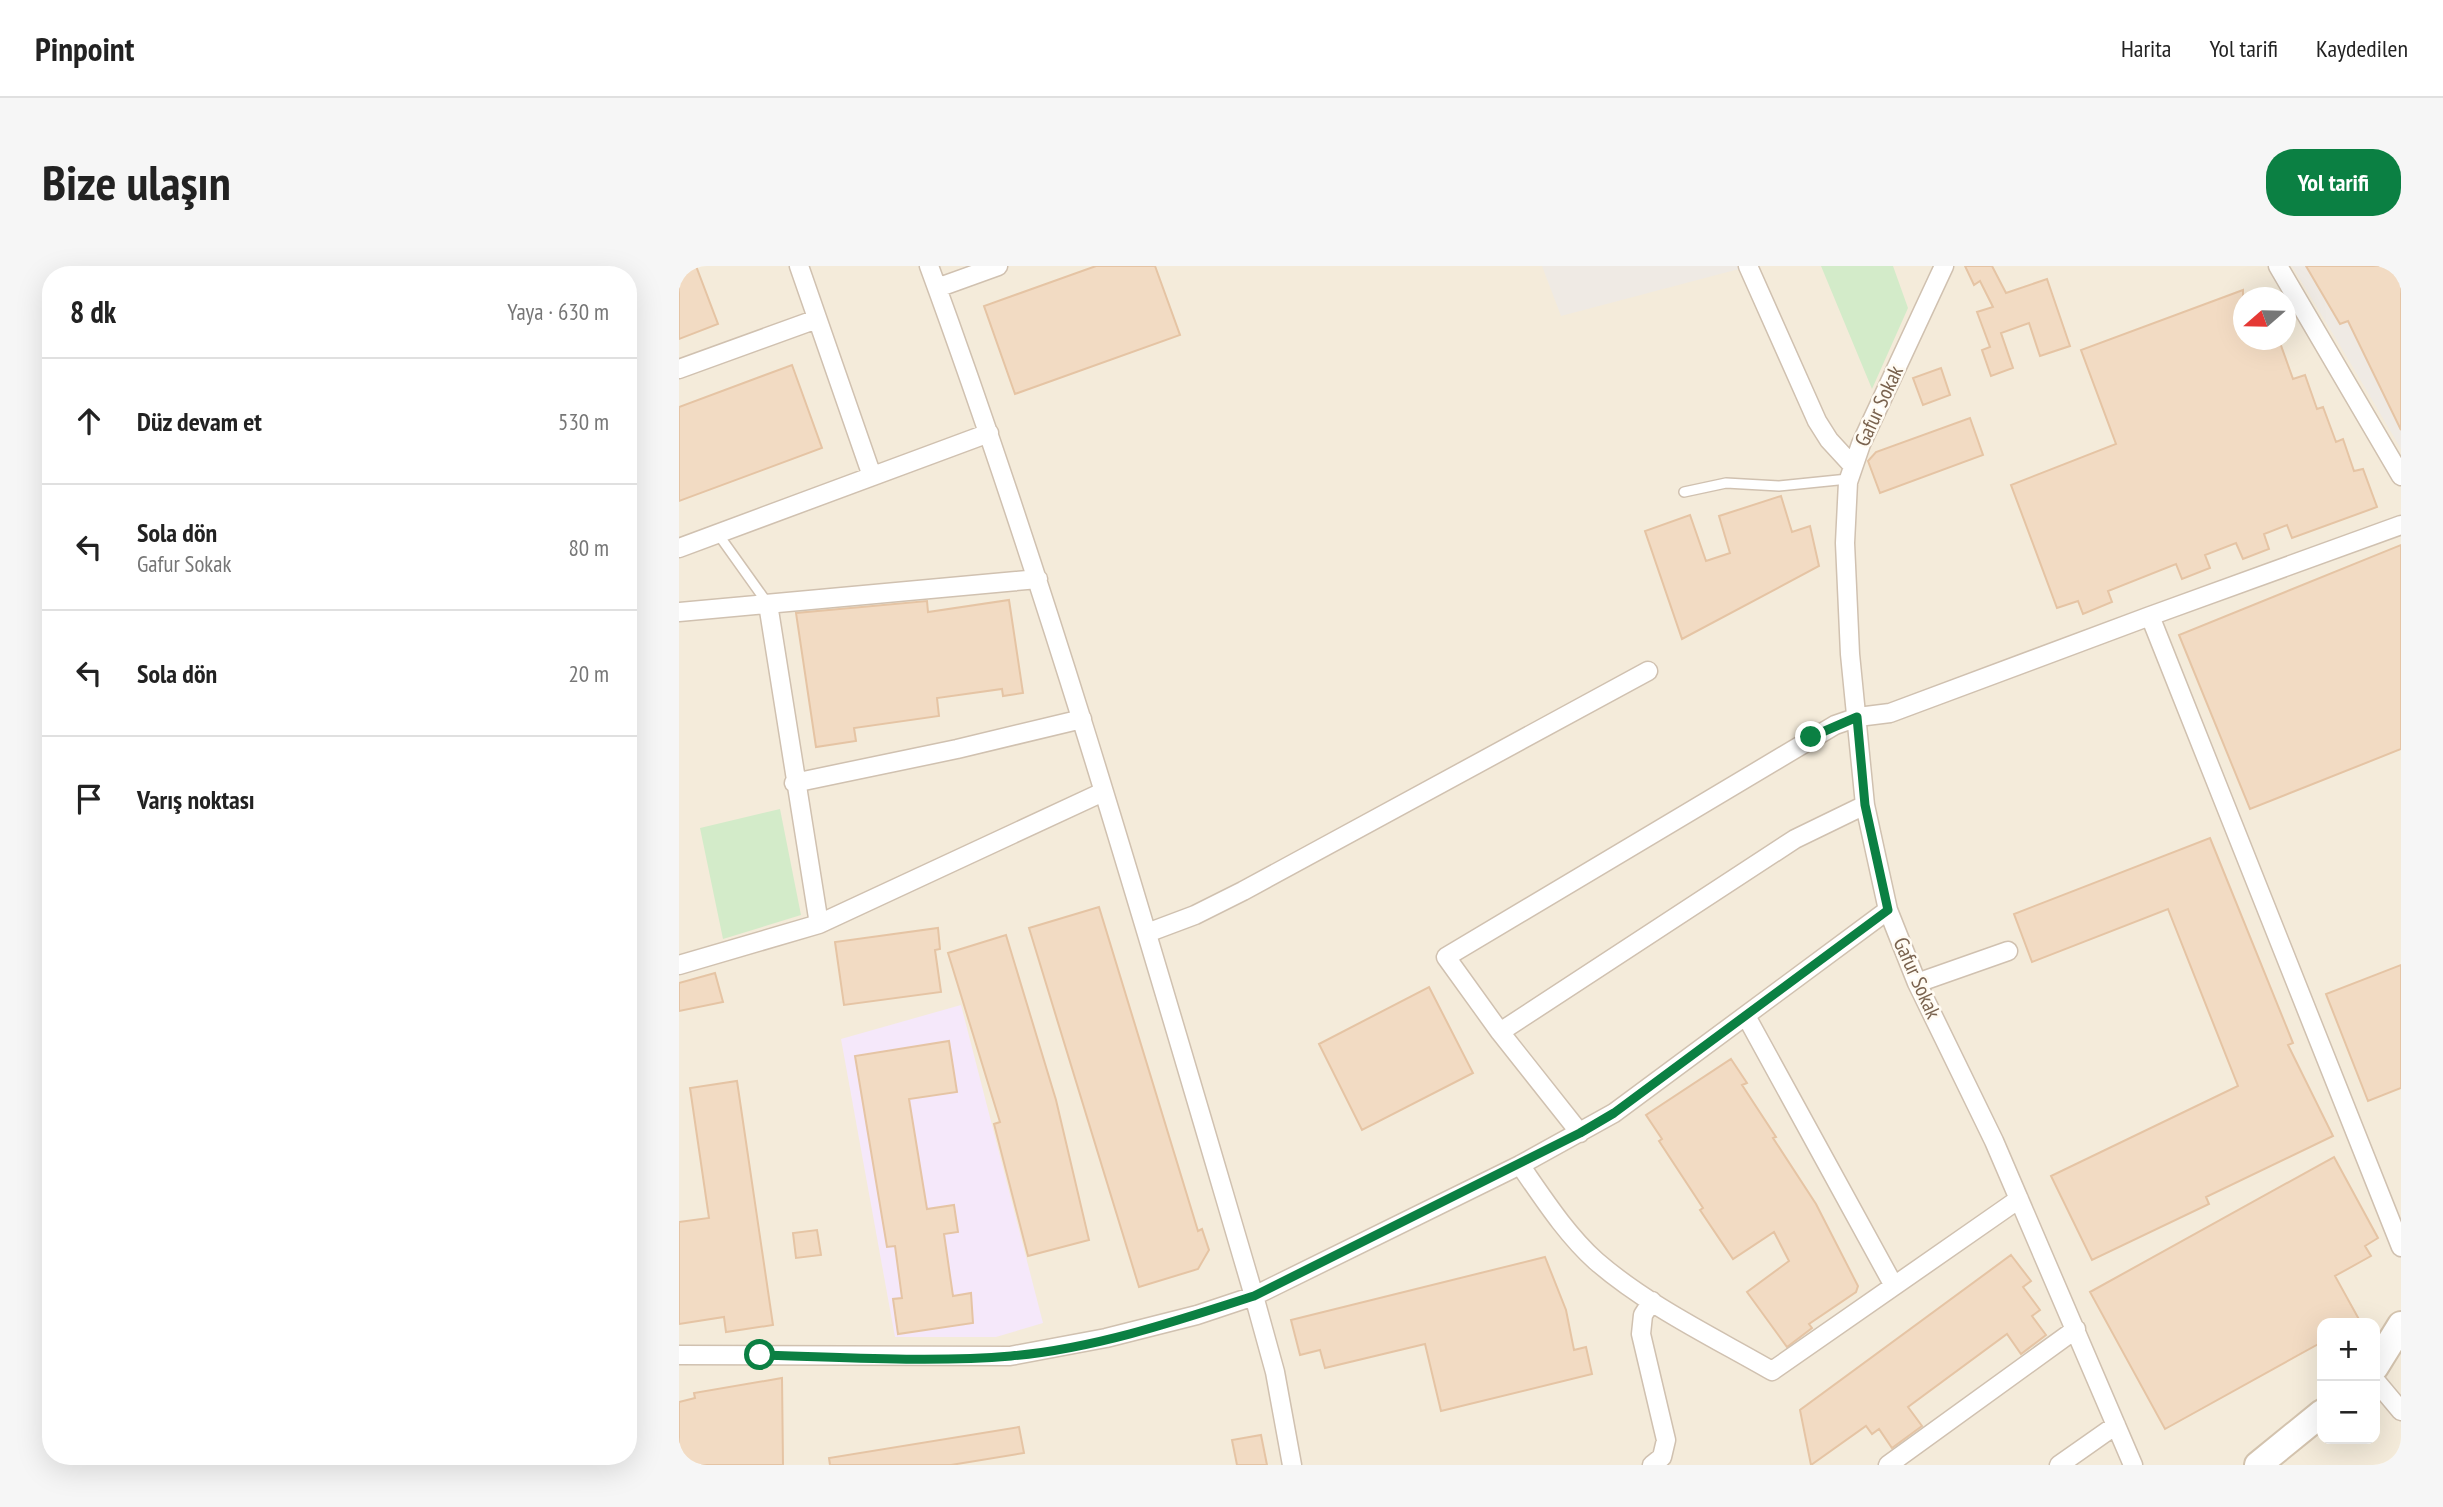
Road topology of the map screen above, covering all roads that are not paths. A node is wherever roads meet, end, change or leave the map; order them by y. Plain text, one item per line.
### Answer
1 (799, 266) edge
2 (929, 266) edge
3 (998, 266) edge
4 (1748, 266) edge
5 (1944, 266) edge
6 (2278, 266) edge
7 (937, 288) junction
8 (817, 319) junction
9 (679, 369) edge
10 (989, 433) junction
11 (1850, 472) junction
12 (872, 476) junction
13 (2401, 476) edge
14 (1684, 492) dead end
15 (2401, 525) edge
16 (718, 534) junction
17 (679, 548) edge
18 (1038, 579) junction
19 (768, 604) junction
20 (679, 612) edge
21 (2150, 616) junction
22 (1648, 671) dead end
23 (1857, 717) junction
24 (1081, 719) junction
25 (794, 783) junction
26 (1104, 792) junction
27 (1865, 805) junction
28 (1888, 910) junction
29 (819, 923) junction
30 (1147, 933) junction
31 (2008, 951) dead end
32 (679, 965) edge
33 (1917, 983) junction
34 (1746, 1016) junction
35 (1500, 1032) junction
36 (1580, 1133) junction
37 (1520, 1165) junction
38 (2019, 1199) junction
39 (2401, 1247) edge
40 (1894, 1286) junction
41 (1254, 1296) junction
42 (1652, 1301) junction
43 (2401, 1325) edge
44 (2076, 1329) junction
45 (679, 1355) edge
46 (2380, 1359) edge
47 (2376, 1381) edge
48 (2401, 1411) edge
49 (2317, 1417) edge
50 (2116, 1425) junction
51 (1292, 1465) edge
52 (1652, 1465) edge
53 (1888, 1465) edge
54 (2059, 1465) edge
55 (2133, 1465) edge
56 (2258, 1465) edge

1 - 8 street
2 - 7 street
3 - 7 street
4 - 11 street
5 - 11 street, Gafur Sokak
6 - 13 street
7 - 10 street
8 - 9 street
8 - 12 street
10 - 12 street
10 - 18 street
11 - 14 lane
11 - 23 street, Gafur Sokak
12 - 16 street
15 - 21 street
16 - 17 street
16 - 19 lane
18 - 19 street
18 - 24 street
19 - 20 street
19 - 25 street
21 - 23 street
21 - 39 street
22 - 30 street
23 - 27 street, Gafur Sokak
23 - 35 street
24 - 25 street
24 - 26 street
25 - 29 street
26 - 29 street
26 - 30 street
27 - 28 street, Gafur Sokak
27 - 35 street
28 - 33 street, Gafur Sokak
28 - 34 street
29 - 32 street
30 - 41 street
31 - 33 street
33 - 38 street, Gafur Sokak
34 - 36 street
34 - 40 street
35 - 36 street
36 - 37 street
37 - 41 street
37 - 42 street
38 - 40 street
38 - 44 street, Gafur Sokak
40 - 42 street
41 - 45 street
41 - 51 street
42 - 52 street
43 - 46 street
44 - 50 street, Gafur Sokak
44 - 53 street
47 - 48 street
49 - 56 street
50 - 54 street
50 - 55 street, Gafur Sokak

